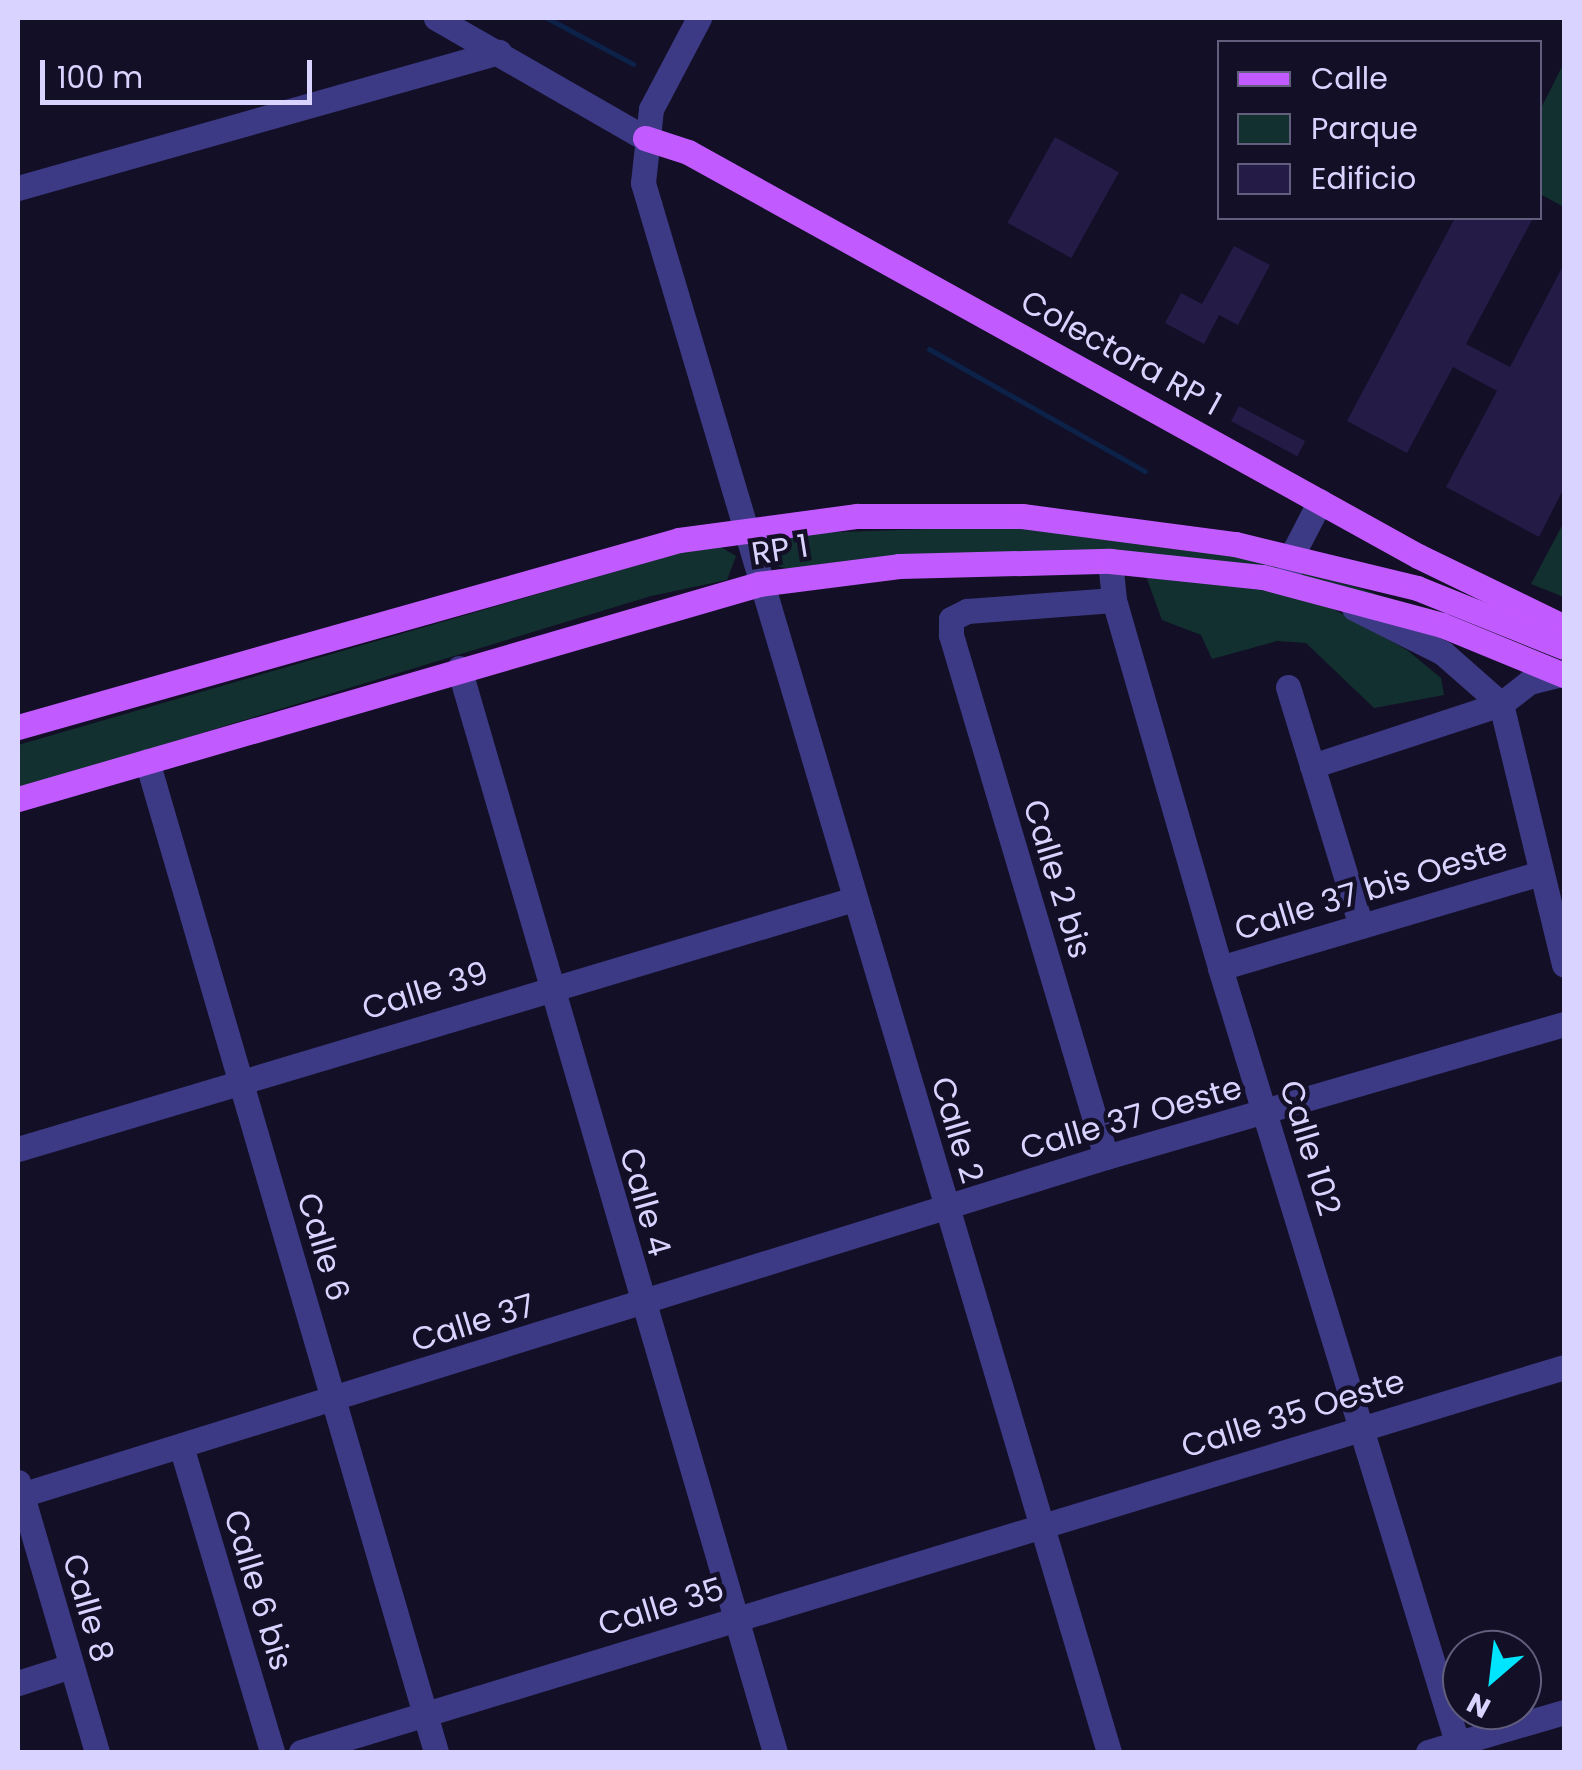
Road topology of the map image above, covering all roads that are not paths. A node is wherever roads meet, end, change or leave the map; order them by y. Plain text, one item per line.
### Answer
1 (436, 18) edge
2 (699, 18) edge
3 (500, 52) junction
4 (645, 138) junction
5 (18, 188) edge
6 (1320, 502) junction
7 (742, 526) junction
8 (1291, 556) junction
9 (1110, 561) junction
10 (1288, 583) junction
11 (759, 584) junction
12 (1315, 590) junction
13 (1114, 600) junction
14 (1564, 628) edge
15 (1564, 647) edge
16 (459, 668) junction
17 (1563, 675) edge
18 (1288, 687) dead end
19 (1502, 704) junction
20 (18, 728) edge
21 (147, 761) junction
22 (1312, 766) junction
23 (18, 799) edge
24 (1541, 872) junction
25 (854, 899) junction
26 (1361, 926) junction
27 (1564, 964) edge
28 (1220, 968) junction
29 (548, 988) junction
30 (1564, 1024) edge
31 (239, 1082) junction
32 (1266, 1113) junction
33 (18, 1149) edge
34 (1106, 1157) junction
35 (946, 1208) junction
36 (642, 1306) junction
37 (1564, 1366) edge
38 (334, 1398) junction
39 (1362, 1427) junction
40 (181, 1446) junction
41 (19, 1491) edge
42 (1041, 1524) junction
43 (736, 1617) junction
44 (72, 1666) junction
45 (18, 1683) edge
46 (1564, 1712) edge
47 (424, 1715) junction
48 (1459, 1748) edge
49 (97, 1752) edge
50 (272, 1752) edge
51 (301, 1752) edge
52 (436, 1752) edge
53 (775, 1752) edge
54 (1109, 1752) edge
55 (1428, 1752) edge

1 - 3 street
2 - 4 street, Calle 2
3 - 4 street
3 - 5 street
4 - 6 main road, Colectora RP 1
4 - 7 street, Calle 2
6 - 8 street
6 - 14 main road, Colectora RP 1
7 - 8 main road, RP 1
7 - 11 street, Calle 2
7 - 20 main road, RP 1
8 - 10 street
8 - 15 main road, RP 1
9 - 10 main road, RP 1
9 - 11 main road, RP 1
9 - 13 street, Calle 102
10 - 12 main road, RP 1
11 - 16 main road, RP 1
11 - 25 street, Calle 2
12 - 17 main road, RP 1
12 - 19 street
13 - 28 street, Calle 102
13 - 34 street, Calle 2 bis
16 - 21 main road, RP 1
16 - 29 street, Calle 4
17 - 19 street
18 - 22 street
19 - 22 street
19 - 24 street
21 - 23 main road, RP 1
21 - 31 street, Calle 6
22 - 26 street
24 - 26 street, Calle 37 bis Oeste
24 - 27 street
25 - 29 street, Calle 39
25 - 35 street, Calle 2
26 - 28 street, Calle 37 bis Oeste
28 - 32 street, Calle 102
29 - 31 street, Calle 39
29 - 36 street, Calle 4
30 - 32 street, Calle 37 Oeste
31 - 33 street, Calle 39
31 - 38 street, Calle 6
32 - 34 street, Calle 37 Oeste
32 - 39 street, Calle 102
34 - 35 street, Calle 37 Oeste
35 - 36 street, Calle 37
35 - 42 street, Calle 2
36 - 38 street, Calle 37
36 - 43 street, Calle 4
37 - 39 street, Calle 35 Oeste
38 - 40 street, Calle 37
38 - 47 street, Calle 6
39 - 42 street, Calle 35 Oeste
39 - 48 street, Calle 102
40 - 41 street, Calle 37
40 - 50 street, Calle 6 bis
41 - 44 street, Calle 8
42 - 43 street, Calle 35
42 - 54 street, Calle 2
43 - 47 street, Calle 35
43 - 53 street, Calle 4
44 - 45 street
44 - 49 street, Calle 8
46 - 48 street
47 - 51 street, Calle 35
47 - 52 street, Calle 6
48 - 55 street

